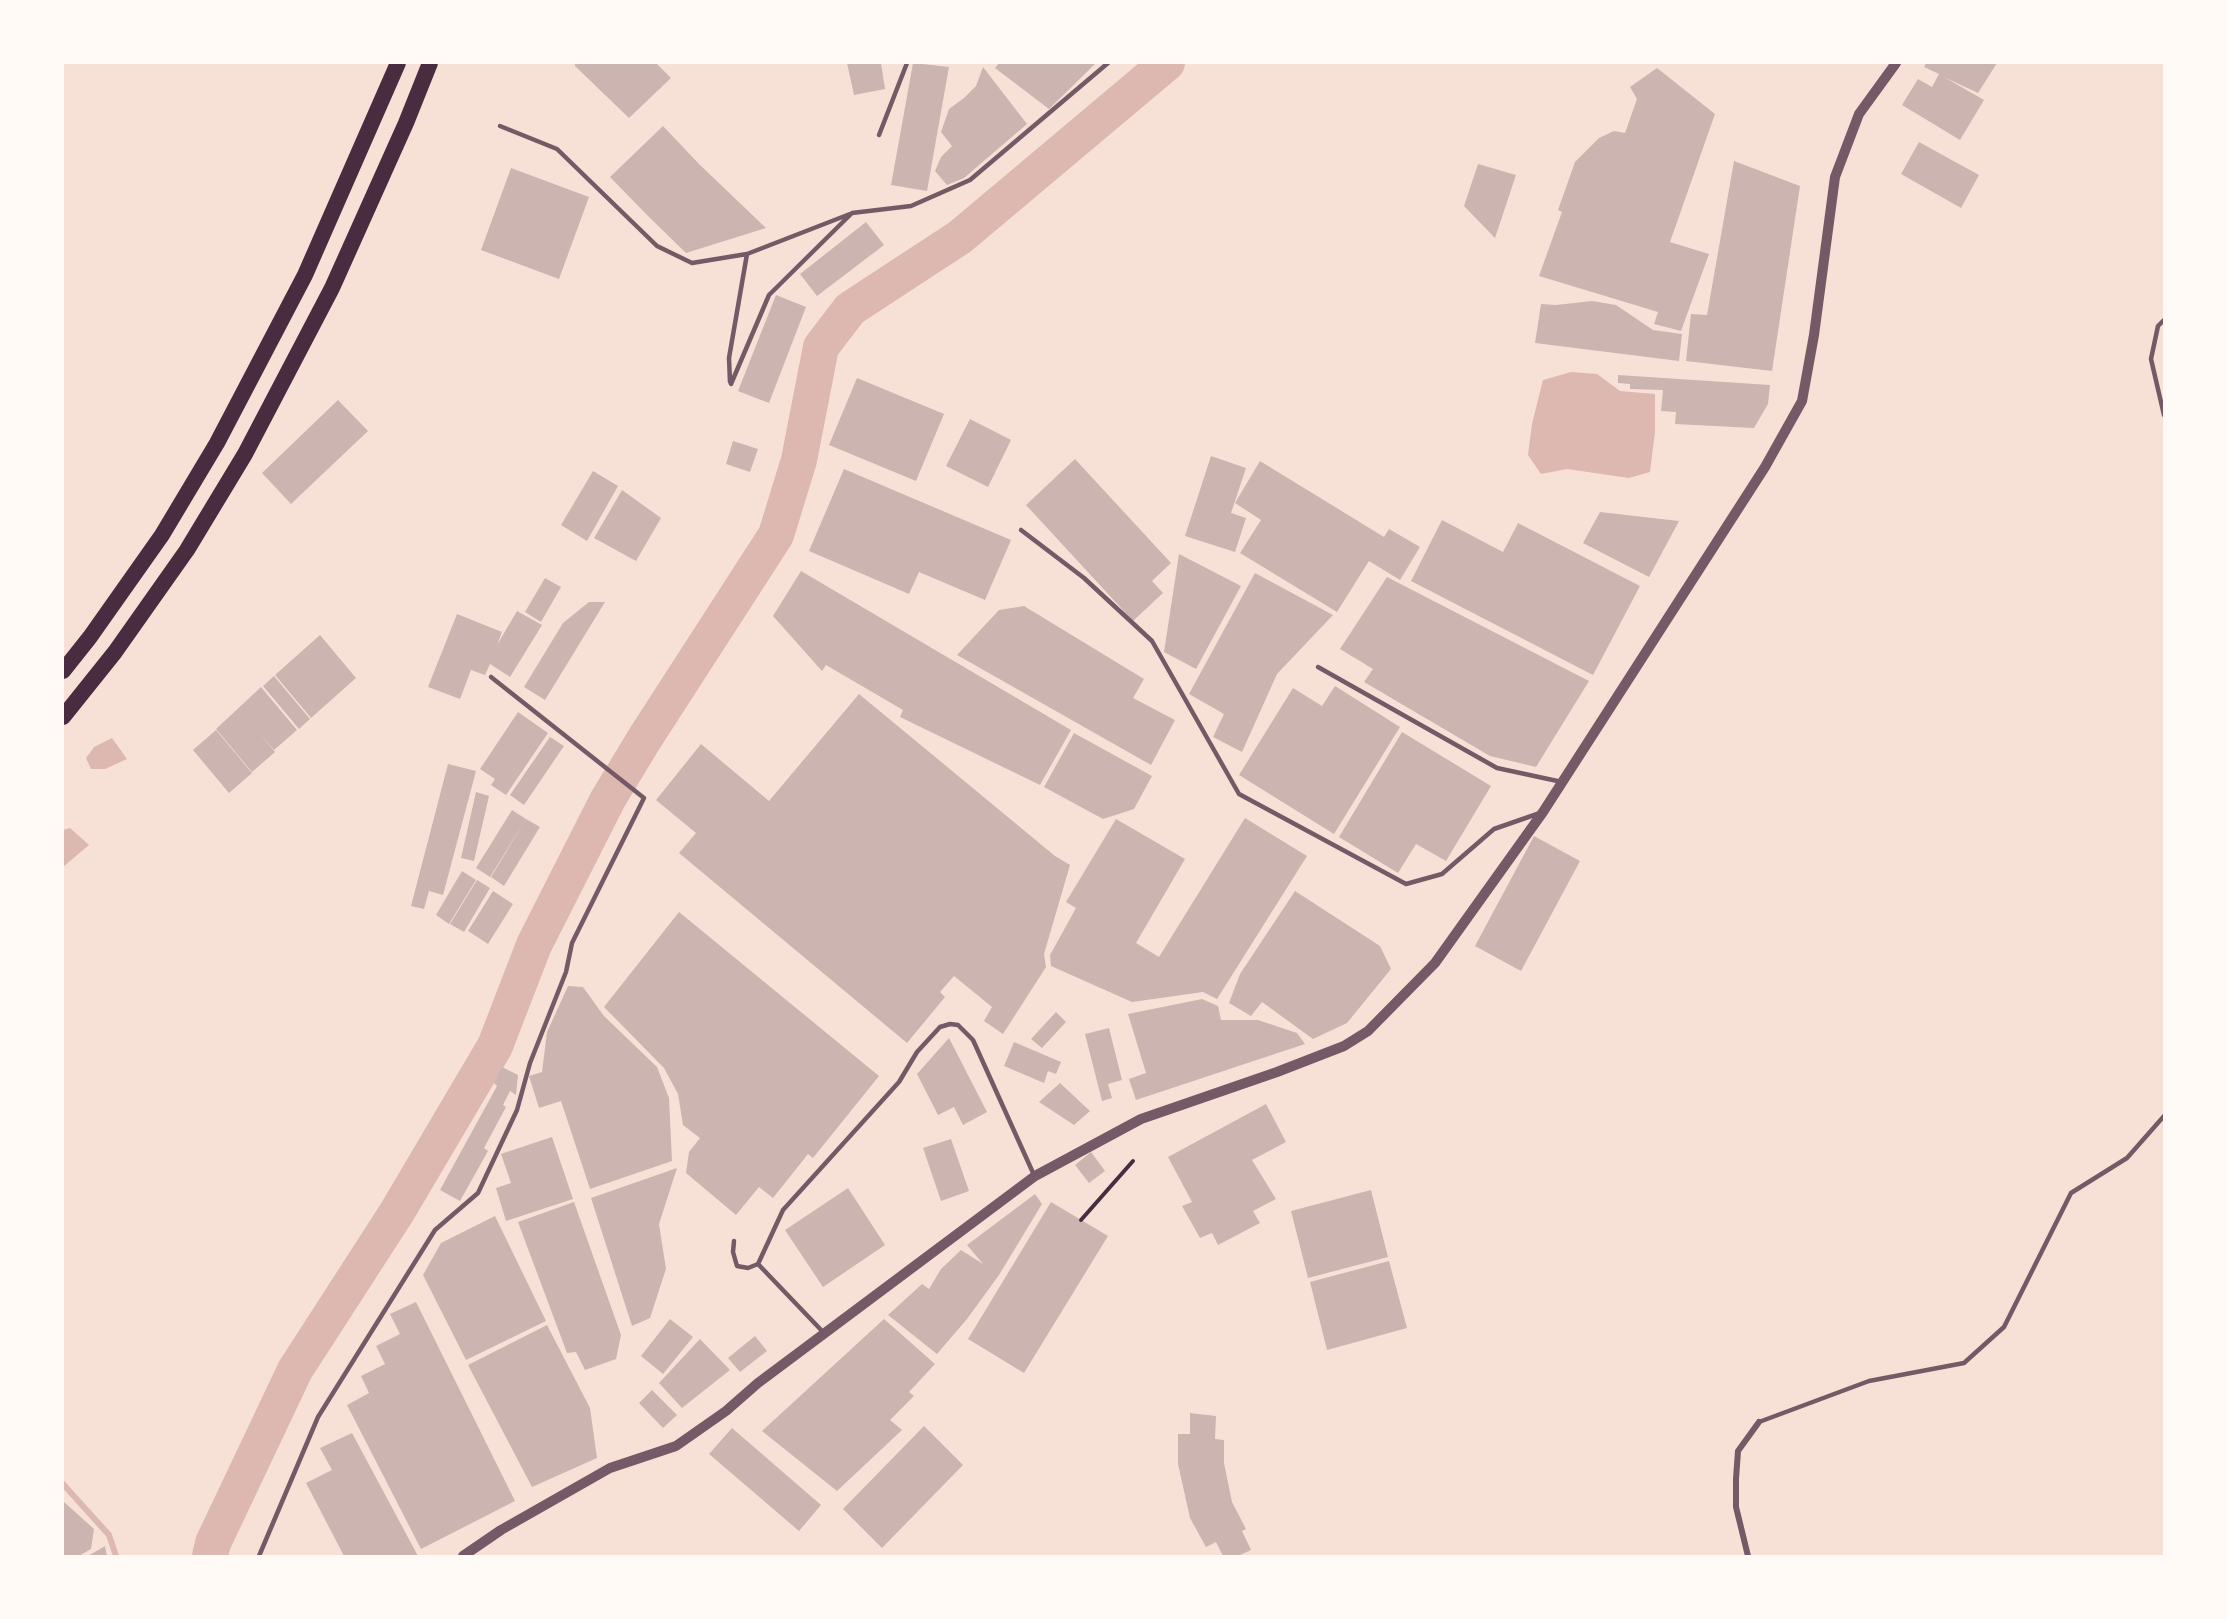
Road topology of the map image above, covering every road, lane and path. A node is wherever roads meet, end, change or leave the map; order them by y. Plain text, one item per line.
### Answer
1 (398, 63) edge
2 (430, 63) edge
3 (907, 63) edge
4 (1108, 63) edge
5 (1896, 63) edge
6 (500, 126) dead end
7 (879, 135) dead end
8 (852, 213) junction
9 (747, 254) junction
10 (2164, 320) edge
11 (2164, 414) edge
12 (1021, 530) dead end
13 (1318, 667) dead end
14 (63, 671) edge
15 (491, 677) dead end
16 (63, 717) edge
17 (1562, 782) junction
18 (1543, 812) junction
19 (2164, 1116) edge
20 (1132, 1161) dead end
21 (1035, 1176) junction
22 (1081, 1220) dead end
23 (734, 1241) dead end
24 (758, 1264) junction
25 (824, 1334) junction
26 (1759, 1422) joint
27 (259, 1556) edge
28 (463, 1556) edge
29 (1748, 1556) edge

1 - 14 highway
2 - 16 highway
3 - 7 lane
4 - 8 lane
5 - 17 street
6 - 9 lane
8 - 9 lane
8 - 9 lane
10 - 11 lane
12 - 18 lane
13 - 17 lane
15 - 27 lane
17 - 18 street
18 - 21 street
19 - 26 lane
20 - 22 path
21 - 24 lane
21 - 25 street
23 - 24 lane
24 - 25 lane
25 - 28 street
26 - 29 street

